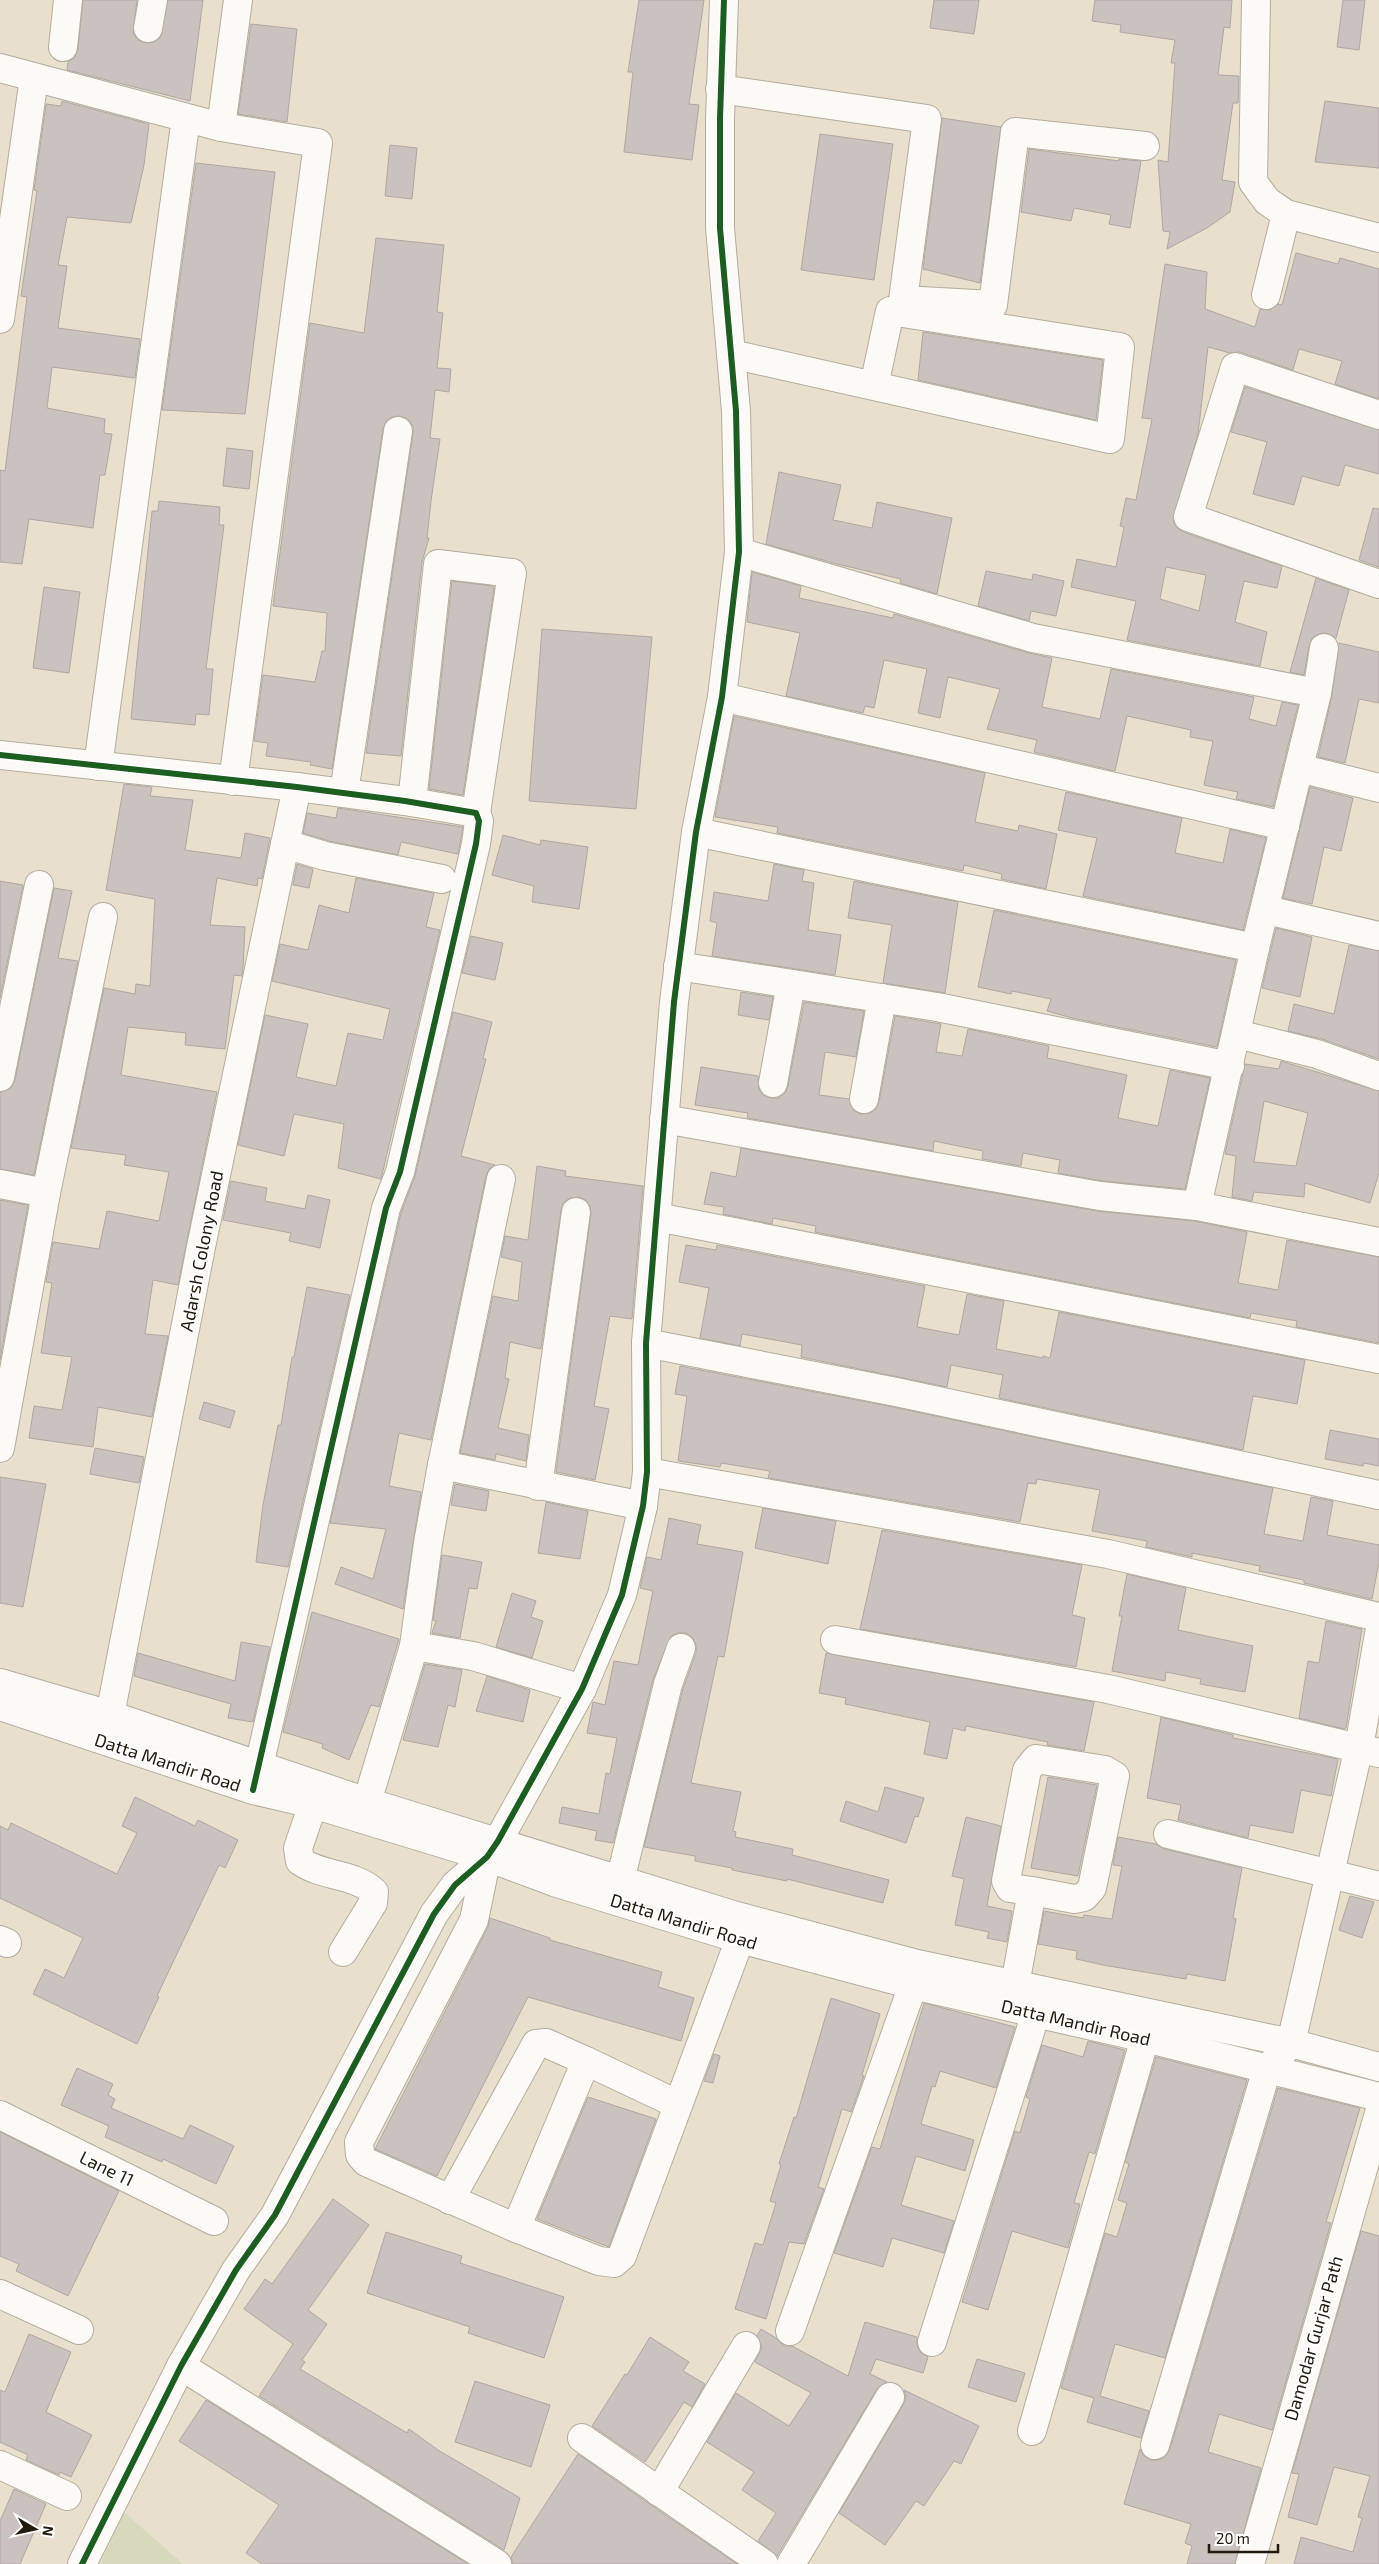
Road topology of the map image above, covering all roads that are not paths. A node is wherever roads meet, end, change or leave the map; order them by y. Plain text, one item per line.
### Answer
1 (68, 0) edge
2 (153, 0) edge
3 (238, 0) edge
4 (724, 0) edge
5 (1256, 0) edge
6 (148, 28) dead end
7 (63, 47) dead end
8 (0, 68) edge
9 (34, 78) junction
10 (720, 89) junction
11 (186, 118) junction
12 (221, 127) junction
13 (1145, 146) dead end
14 (1286, 214) junction
15 (1379, 238) edge
16 (1266, 295) dead end
17 (0, 319) edge
18 (731, 354) junction
19 (874, 386) junction
20 (1379, 415) edge
21 (398, 431) dead end
22 (740, 552) junction
23 (1379, 584) edge
24 (1324, 648) dead end
25 (1316, 693) junction
26 (722, 697) junction
27 (0, 755) edge
28 (98, 766) junction
29 (1299, 768) junction
30 (233, 781) junction
31 (297, 787) junction
32 (1379, 788) edge
33 (344, 793) junction
34 (412, 802) junction
35 (476, 813) junction
36 (1285, 826) junction
37 (696, 832) junction
38 (285, 844) junction
39 (442, 879) dead end
40 (39, 885) dead end
41 (1266, 910) junction
42 (103, 917) dead end
43 (1379, 936) edge
44 (1255, 948) junction
45 (678, 966) junction
46 (791, 984) junction
47 (882, 998) junction
48 (1237, 1034) junction
49 (1230, 1066) junction
50 (1379, 1076) edge
51 (0, 1077) edge
52 (773, 1083) dead end
53 (864, 1099) dead end
54 (664, 1119) junction
55 (501, 1179) dead end
56 (0, 1184) edge
57 (46, 1193) junction
58 (1198, 1206) junction
59 (576, 1212) dead end
60 (657, 1217) junction
61 (1379, 1242) edge
62 (646, 1343) junction
63 (1379, 1359) edge
64 (0, 1448) edge
65 (442, 1465) junction
66 (647, 1472) junction
67 (538, 1486) junction
68 (1379, 1495) edge
69 (643, 1506) junction
70 (1379, 1617) edge
71 (1379, 1634) edge
72 (835, 1640) dead end
73 (414, 1646) junction
74 (681, 1648) dead end
75 (0, 1683) edge
76 (582, 1689) junction
77 (0, 1706) edge
78 (110, 1715) junction
79 (99, 1740) junction
80 (1369, 1750) edge
81 (256, 1778) junction
82 (368, 1802) junction
83 (313, 1804) junction
84 (1168, 1834) dead end
85 (492, 1849) junction
86 (1332, 1873) junction
87 (620, 1881) junction
88 (1379, 1886) edge
89 (1032, 1891) junction
90 (740, 1939) junction
91 (343, 1952) dead end
92 (912, 1985) junction
93 (1015, 1985) junction
94 (1036, 2013) junction
95 (1145, 2038) junction
96 (1291, 2043) junction
97 (586, 2061) junction
98 (1379, 2067) edge
99 (1267, 2069) junction
100 (1379, 2097) edge
101 (677, 2104) junction
102 (1379, 2113) edge
103 (0, 2115) edge
104 (450, 2200) junction
105 (214, 2220) dead end
106 (516, 2228) junction
107 (0, 2294) edge
108 (79, 2330) dead end
109 (790, 2330) dead end
110 (932, 2342) dead end
111 (746, 2346) dead end
112 (181, 2366) junction
113 (890, 2397) dead end
114 (1032, 2431) dead end
115 (582, 2438) dead end
116 (1155, 2445) dead end
117 (0, 2465) edge
118 (659, 2492) junction
119 (67, 2496) dead end
120 (467, 2556) edge
121 (82, 2564) edge
122 (497, 2564) edge
123 (764, 2564) edge
124 (791, 2564) edge
125 (1250, 2564) edge

1 - 7 street
2 - 6 street
3 - 12 street
4 - 10 street
5 - 14 street
8 - 9 street
9 - 11 street
9 - 17 street
10 - 13 street
10 - 18 street
11 - 12 street
11 - 28 street
12 - 30 street
14 - 15 street
14 - 16 street
18 - 19 street
18 - 22 street
19 - 19 street
20 - 23 street
21 - 33 street
22 - 25 street
22 - 26 street
24 - 25 street
25 - 29 street
26 - 36 street
26 - 37 street
27 - 28 street
28 - 30 street
29 - 32 street
29 - 36 street
30 - 31 street
31 - 33 street
31 - 38 street, Adarsh Colony Road
33 - 34 street
34 - 35 street
34 - 35 street
35 - 81 street
36 - 41 street
37 - 44 street
37 - 45 street
38 - 39 street
38 - 78 street, Adarsh Colony Road
40 - 51 street
41 - 43 street
41 - 44 street
42 - 57 street
44 - 48 street
45 - 46 street
45 - 54 street
46 - 47 street
46 - 52 street
47 - 49 street
47 - 53 street
48 - 49 street
48 - 50 street
49 - 58 street
54 - 58 street
54 - 60 street
55 - 65 street
56 - 57 street
57 - 64 street
58 - 61 street
59 - 67 street
60 - 62 street
60 - 63 street
62 - 66 street
62 - 68 street
65 - 67 street
65 - 73 street
66 - 69 street
66 - 70 street
67 - 69 street
69 - 76 street
71 - 80 street
72 - 80 street
73 - 76 street
73 - 82 street
74 - 87 street
75 - 78 street, Datta Mandir Road
76 - 85 street
77 - 79 street, Datta Mandir Road
78 - 79 street, Adarsh Colony Road
78 - 81 street, Datta Mandir Road
79 - 81 street, Datta Mandir Road
80 - 86 street
81 - 82 street, Datta Mandir Road
81 - 83 street, Datta Mandir Road
82 - 85 street, Datta Mandir Road
83 - 85 street, Datta Mandir Road
83 - 91 street
84 - 86 street
85 - 87 street, Datta Mandir Road
85 - 90 street, Datta Mandir Road
85 - 104 street
85 - 112 street
86 - 88 street
86 - 96 street
87 - 93 street, Datta Mandir Road
89 - 89 street
89 - 93 street
90 - 92 street, Datta Mandir Road
90 - 101 street
92 - 94 street, Datta Mandir Road
92 - 109 street
93 - 96 street, Datta Mandir Road
94 - 95 street, Datta Mandir Road
94 - 110 street
95 - 99 street, Datta Mandir Road
95 - 114 street
96 - 98 street, Datta Mandir Road
96 - 99 street
97 - 101 street
97 - 104 street
97 - 106 street
99 - 100 street, Datta Mandir Road
99 - 116 street
101 - 106 street
102 - 125 street, Damodar Gurjar Path
103 - 105 street, Lane 11
104 - 106 street
107 - 108 street
111 - 118 street
112 - 120 street
112 - 121 street
113 - 124 street
115 - 118 street
117 - 119 street
118 - 123 street
120 - 122 street

